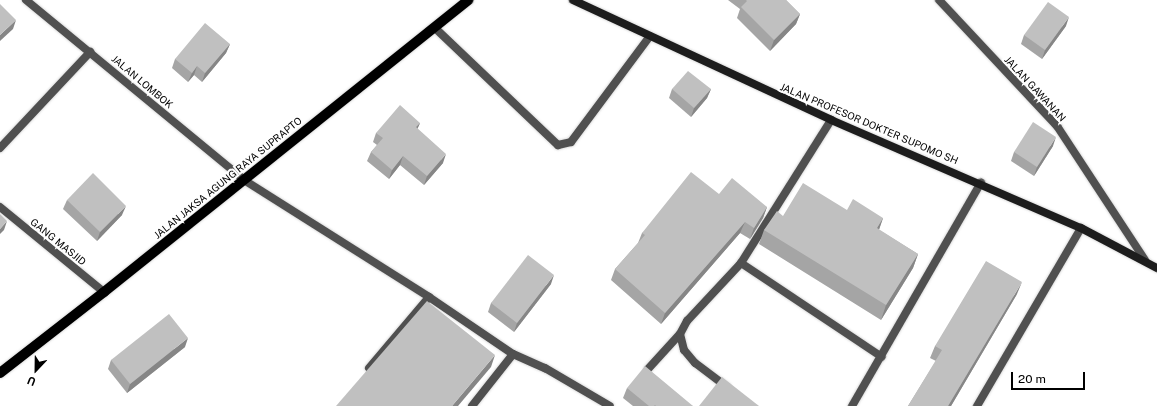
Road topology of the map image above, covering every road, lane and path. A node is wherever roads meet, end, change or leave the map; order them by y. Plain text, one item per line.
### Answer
1 (26, 0) edge
2 (469, 0) edge
3 (573, 0) edge
4 (940, 0) edge
5 (435, 28) junction
6 (650, 36) junction
7 (90, 52) junction
8 (831, 120) junction
9 (0, 148) edge
10 (244, 180) junction
11 (981, 183) junction
12 (0, 207) edge
13 (1081, 228) junction
14 (1145, 260) junction
15 (741, 263) junction
16 (1157, 268) edge
17 (104, 292) junction
18 (429, 297) junction
19 (680, 334) junction
20 (513, 354) junction
21 (882, 357) junction
22 (648, 369) edge
23 (0, 372) edge
24 (363, 376) edge
25 (735, 393) edge
26 (472, 406) edge
27 (610, 406) edge
28 (852, 406) edge
29 (977, 406) edge

1 - 7 street, JALAN LOMBOK
2 - 5 main road, JALAN JAKSA AGUNG RAYA SUPRAPTO
3 - 6 street, JALAN PROFESOR DOKTER SUPOMO SH
4 - 14 street, JALAN GAWANAN
5 - 6 street
5 - 10 main road, JALAN JAKSA AGUNG RAYA SUPRAPTO
6 - 8 street, JALAN PROFESOR DOKTER SUPOMO SH
7 - 9 street
7 - 10 street, JALAN LOMBOK
8 - 11 street, JALAN PROFESOR DOKTER SUPOMO SH
8 - 15 street
10 - 17 main road, JALAN JAKSA AGUNG RAYA SUPRAPTO
10 - 18 street, JALAN LOMBOK
11 - 13 street, JALAN PROFESOR DOKTER SUPOMO SH
11 - 21 street
12 - 17 street, GANG MASJID
13 - 14 street, JALAN PROFESOR DOKTER SUPOMO SH
13 - 29 street
14 - 16 street, JALAN PROFESOR DOKTER SUPOMO SH
15 - 19 street
15 - 21 street
17 - 23 main road, JALAN JAKSA AGUNG RAYA SUPRAPTO
18 - 20 street, JALAN LOMBOK
18 - 24 street
19 - 22 street
19 - 25 street
20 - 26 street
20 - 27 street, JALAN LOMBOK
21 - 28 street

